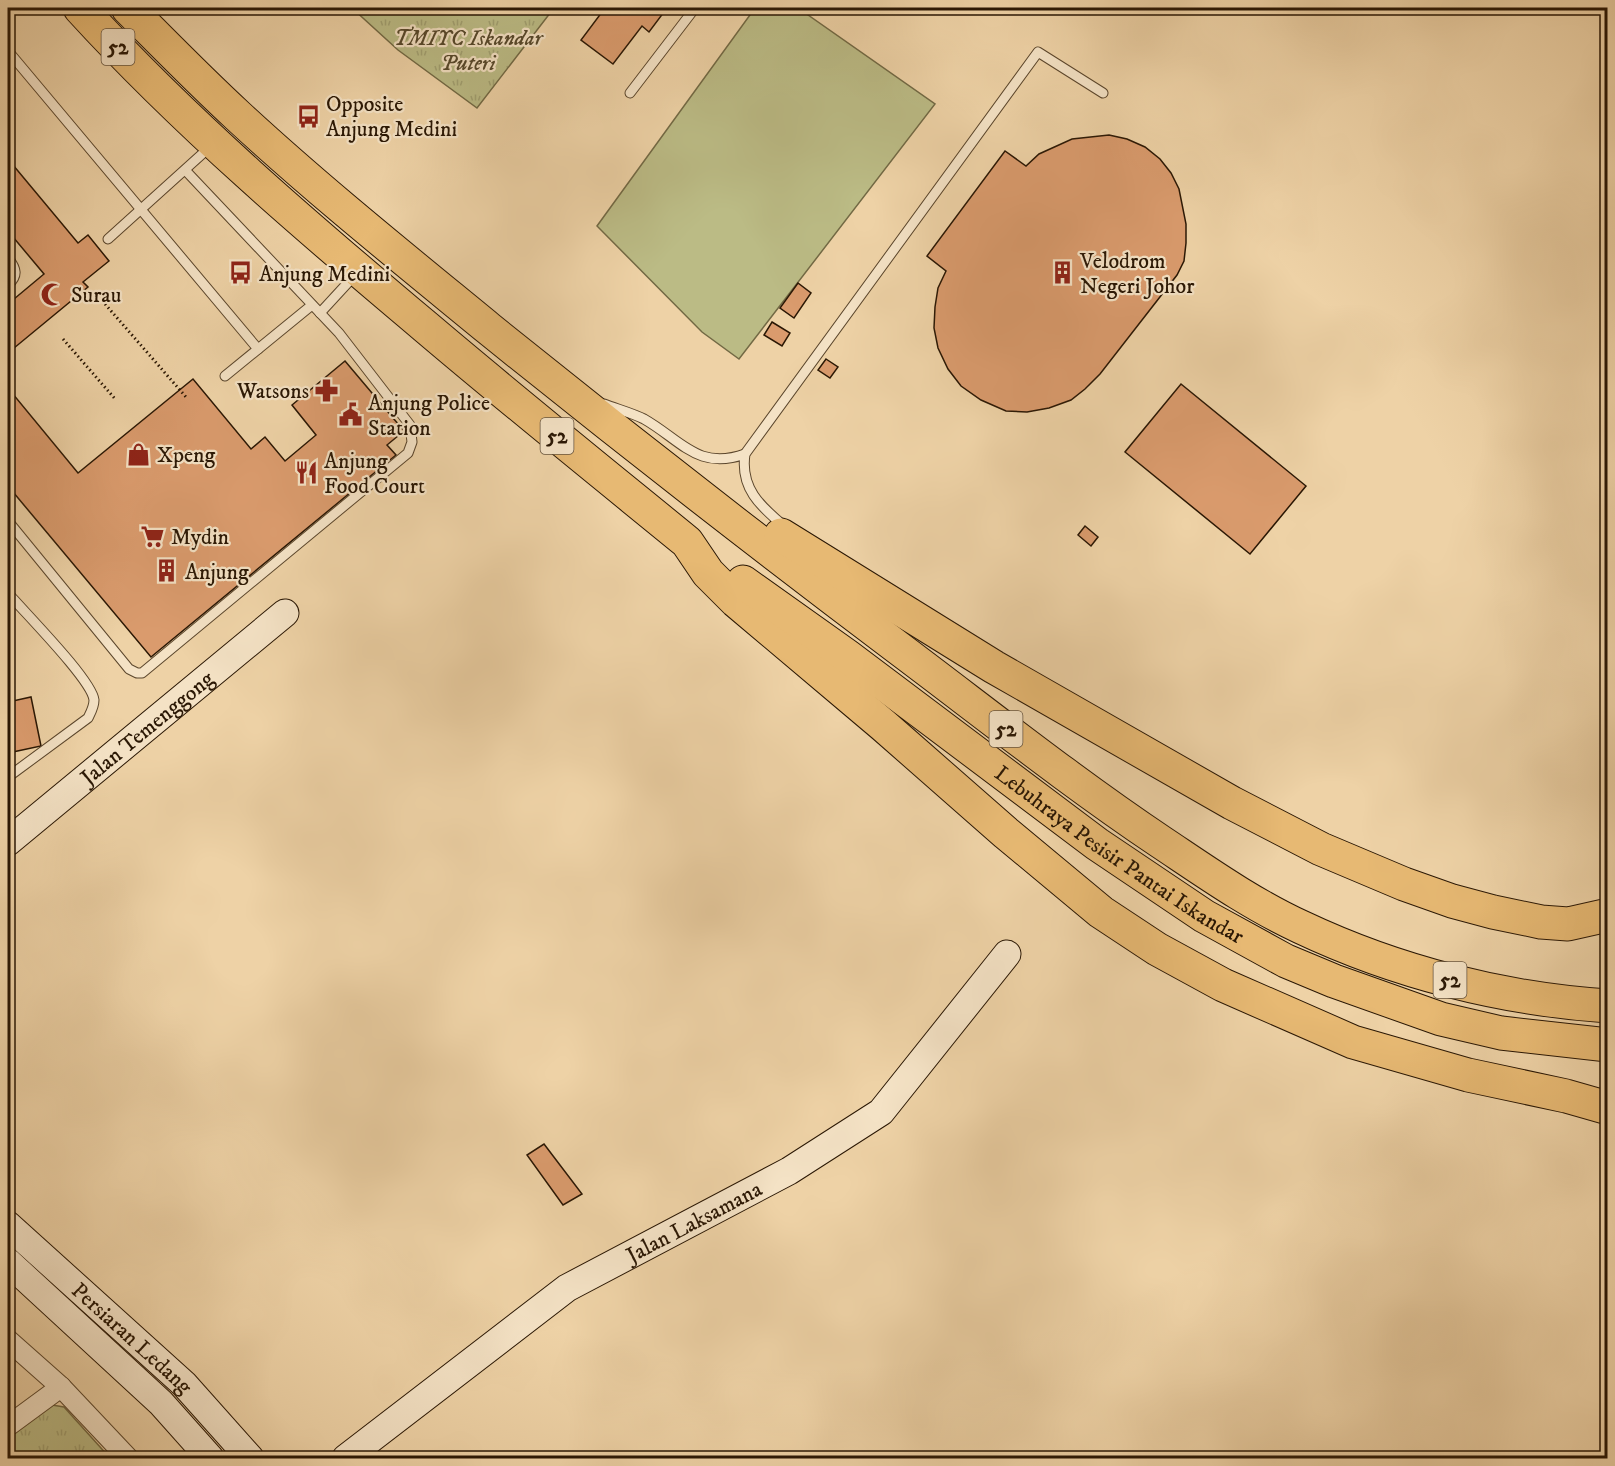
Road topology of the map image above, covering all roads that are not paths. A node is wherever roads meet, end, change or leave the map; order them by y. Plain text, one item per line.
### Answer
1 (80, 8) edge
2 (128, 8) edge
3 (695, 8) edge
4 (8, 51) edge
5 (630, 93) dead end
6 (1102, 93) dead end
7 (215, 142) junction
8 (186, 171) junction
9 (141, 210) junction
10 (108, 239) dead end
11 (8, 258) edge
12 (358, 271) junction
13 (8, 285) edge
14 (312, 305) junction
15 (320, 313) junction
16 (258, 349) junction
17 (225, 376) dead end
18 (564, 388) junction
19 (745, 454) junction
20 (724, 517) junction
21 (8, 521) edge
22 (687, 542) junction
23 (805, 550) junction
24 (8, 593) edge
25 (285, 613) dead end
26 (20, 766) junction
27 (8, 767) edge
28 (8, 777) edge
29 (8, 842) edge
30 (1608, 915) edge
31 (1007, 954) dead end
32 (1608, 1006) edge
33 (1608, 1046) edge
34 (1608, 1108) edge
35 (8, 1225) edge
36 (8, 1262) edge
37 (8, 1340) edge
38 (61, 1387) junction
39 (8, 1426) edge
40 (128, 1458) edge
41 (210, 1458) edge
42 (250, 1458) edge
43 (346, 1458) edge

1 - 7 highway, 52
2 - 18 highway, 52
3 - 5 lane
4 - 9 lane
6 - 19 lane
7 - 8 lane
7 - 12 highway, 52
8 - 9 lane
8 - 14 lane
9 - 10 lane
9 - 16 lane
11 - 13 lane
12 - 15 lane
12 - 22 highway, 52
14 - 15 lane
14 - 16 lane
15 - 21 lane
16 - 17 lane
18 - 19 lane
18 - 20 highway, 52
19 - 23 lane
20 - 23 highway
20 - 32 highway, Lebuhraya Pesisir Pantai Iskandar / 52
22 - 33 highway, Lebuhraya Pesisir Pantai Iskandar / 52
22 - 34 highway
23 - 30 highway
24 - 26 lane
25 - 29 street, Jalan Temenggong
26 - 27 lane
26 - 28 lane
31 - 43 street, Jalan Laksamana
35 - 42 street, Persiaran Ledang
36 - 41 street, Persiaran Ledang
37 - 38 street
38 - 39 street
38 - 40 street

